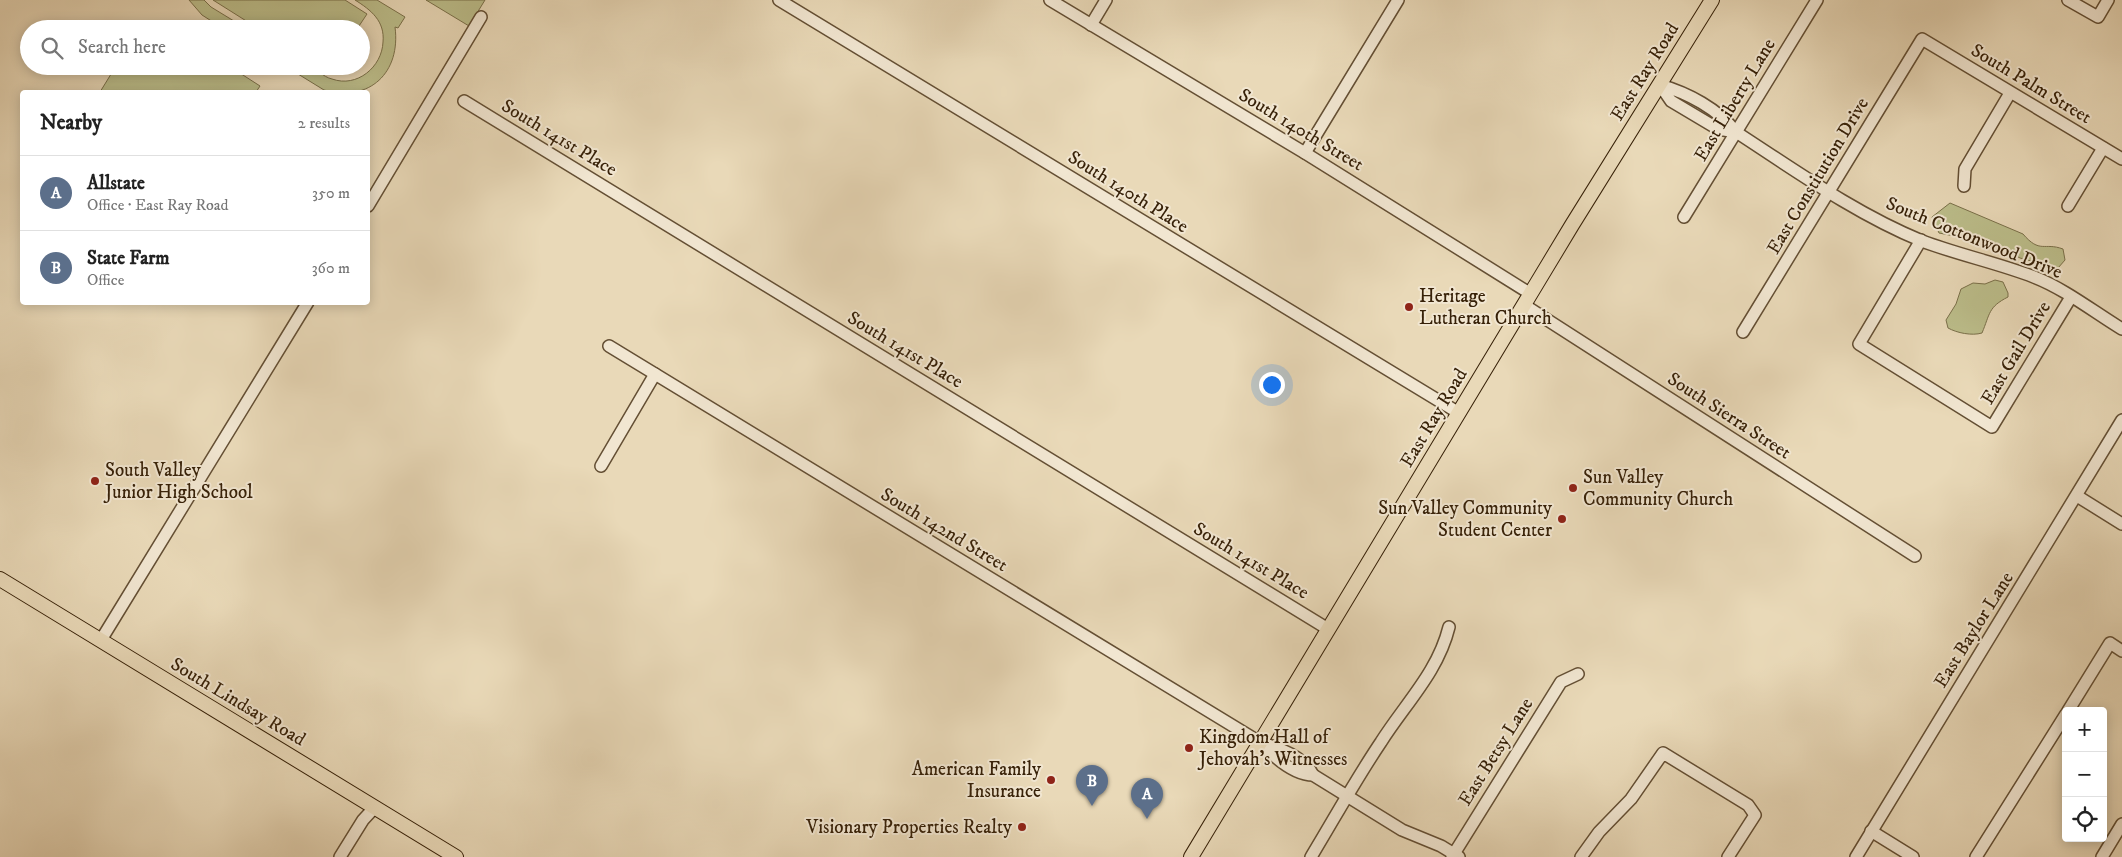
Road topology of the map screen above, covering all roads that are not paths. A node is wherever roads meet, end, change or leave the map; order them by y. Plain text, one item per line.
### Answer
1 (779, 0) edge
2 (1050, 0) edge
3 (1106, 0) edge
4 (1398, 0) edge
5 (1712, 0) edge
6 (1816, 0) edge
7 (2068, 0) edge
8 (2108, 0) edge
9 (481, 17) dead end
10 (1091, 25) junction
11 (1922, 39) joint
12 (1660, 85) junction
13 (2010, 93) junction
14 (464, 101) dead end
15 (1736, 132) junction
16 (2103, 148) junction
17 (1305, 153) junction
18 (2122, 159) edge
19 (1964, 186) dead end
20 (1829, 192) junction
21 (370, 203) edge
22 (2068, 206) dead end
23 (1684, 218) dead end
24 (1921, 240) junction
25 (2071, 297) junction
26 (1528, 299) junction
27 (306, 305) edge
28 (2122, 329) edge
29 (1743, 332) dead end
30 (609, 346) dead end
31 (655, 374) junction
32 (1459, 413) junction
33 (2122, 420) edge
34 (601, 466) dead end
35 (2077, 496) junction
36 (2122, 524) edge
37 (1915, 556) dead end
38 (0, 579) edge
39 (1449, 627) dead end
40 (1328, 629) junction
41 (101, 640) junction
42 (2122, 651) edge
43 (1578, 674) dead end
44 (2070, 707) edge
45 (2062, 720) edge
46 (1261, 744) junction
47 (1347, 797) junction
48 (375, 808) junction
49 (2122, 824) edge
50 (1871, 831) junction
51 (1455, 856) edge
52 (340, 857) edge
53 (456, 857) edge
54 (1191, 857) edge
55 (1311, 857) edge
56 (1581, 857) edge
57 (1728, 857) edge
58 (1856, 857) edge
59 (1913, 857) edge
60 (1976, 857) edge
61 (2102, 857) edge

1 - 32 street, South 140th Place
2 - 10 street, South 140th Street
3 - 10 street
4 - 17 street
5 - 12 main road, East Ray Road
6 - 15 street, East Liberty Lane
7 - 8 street
9 - 21 street
10 - 17 street, South 140th Street
11 - 13 street, South Palm Street
11 - 20 street, East Constitution Drive
12 - 15 street, South Cottonwood Drive
12 - 26 main road, East Ray Road
13 - 16 street, South Palm Street
13 - 19 street
14 - 40 street, South 141st Place
15 - 20 street, South Cottonwood Drive
15 - 23 street, East Liberty Lane
16 - 18 street, South Palm Street
16 - 22 street
17 - 26 street, South 140th Street
20 - 24 street, South Cottonwood Drive
20 - 29 street, East Constitution Drive
24 - 25 street, South Cottonwood Drive
24 - 25 street, East Gail Drive
25 - 28 street, South Cottonwood Drive
26 - 32 main road, East Ray Road
26 - 37 street, South Sierra Street
27 - 41 street
30 - 31 street, South 142nd Street
31 - 34 street
31 - 46 street, South 142nd Street
32 - 40 main road, East Ray Road
33 - 35 street, East Baylor Lane
35 - 36 street
35 - 50 street, East Baylor Lane
38 - 41 main road, South Lindsay Road
39 - 47 street
40 - 46 main road, East Ray Road
41 - 48 main road, South Lindsay Road
42 - 44 street
43 - 51 street, East Betsy Lane
45 - 60 street
46 - 47 street, South 142nd Street
46 - 54 main road, East Ray Road
47 - 51 street, South 142nd Street
47 - 55 street
48 - 52 street
48 - 53 main road, South Lindsay Road
49 - 61 street
50 - 58 street, East Baylor Lane
50 - 59 street
56 - 57 street

